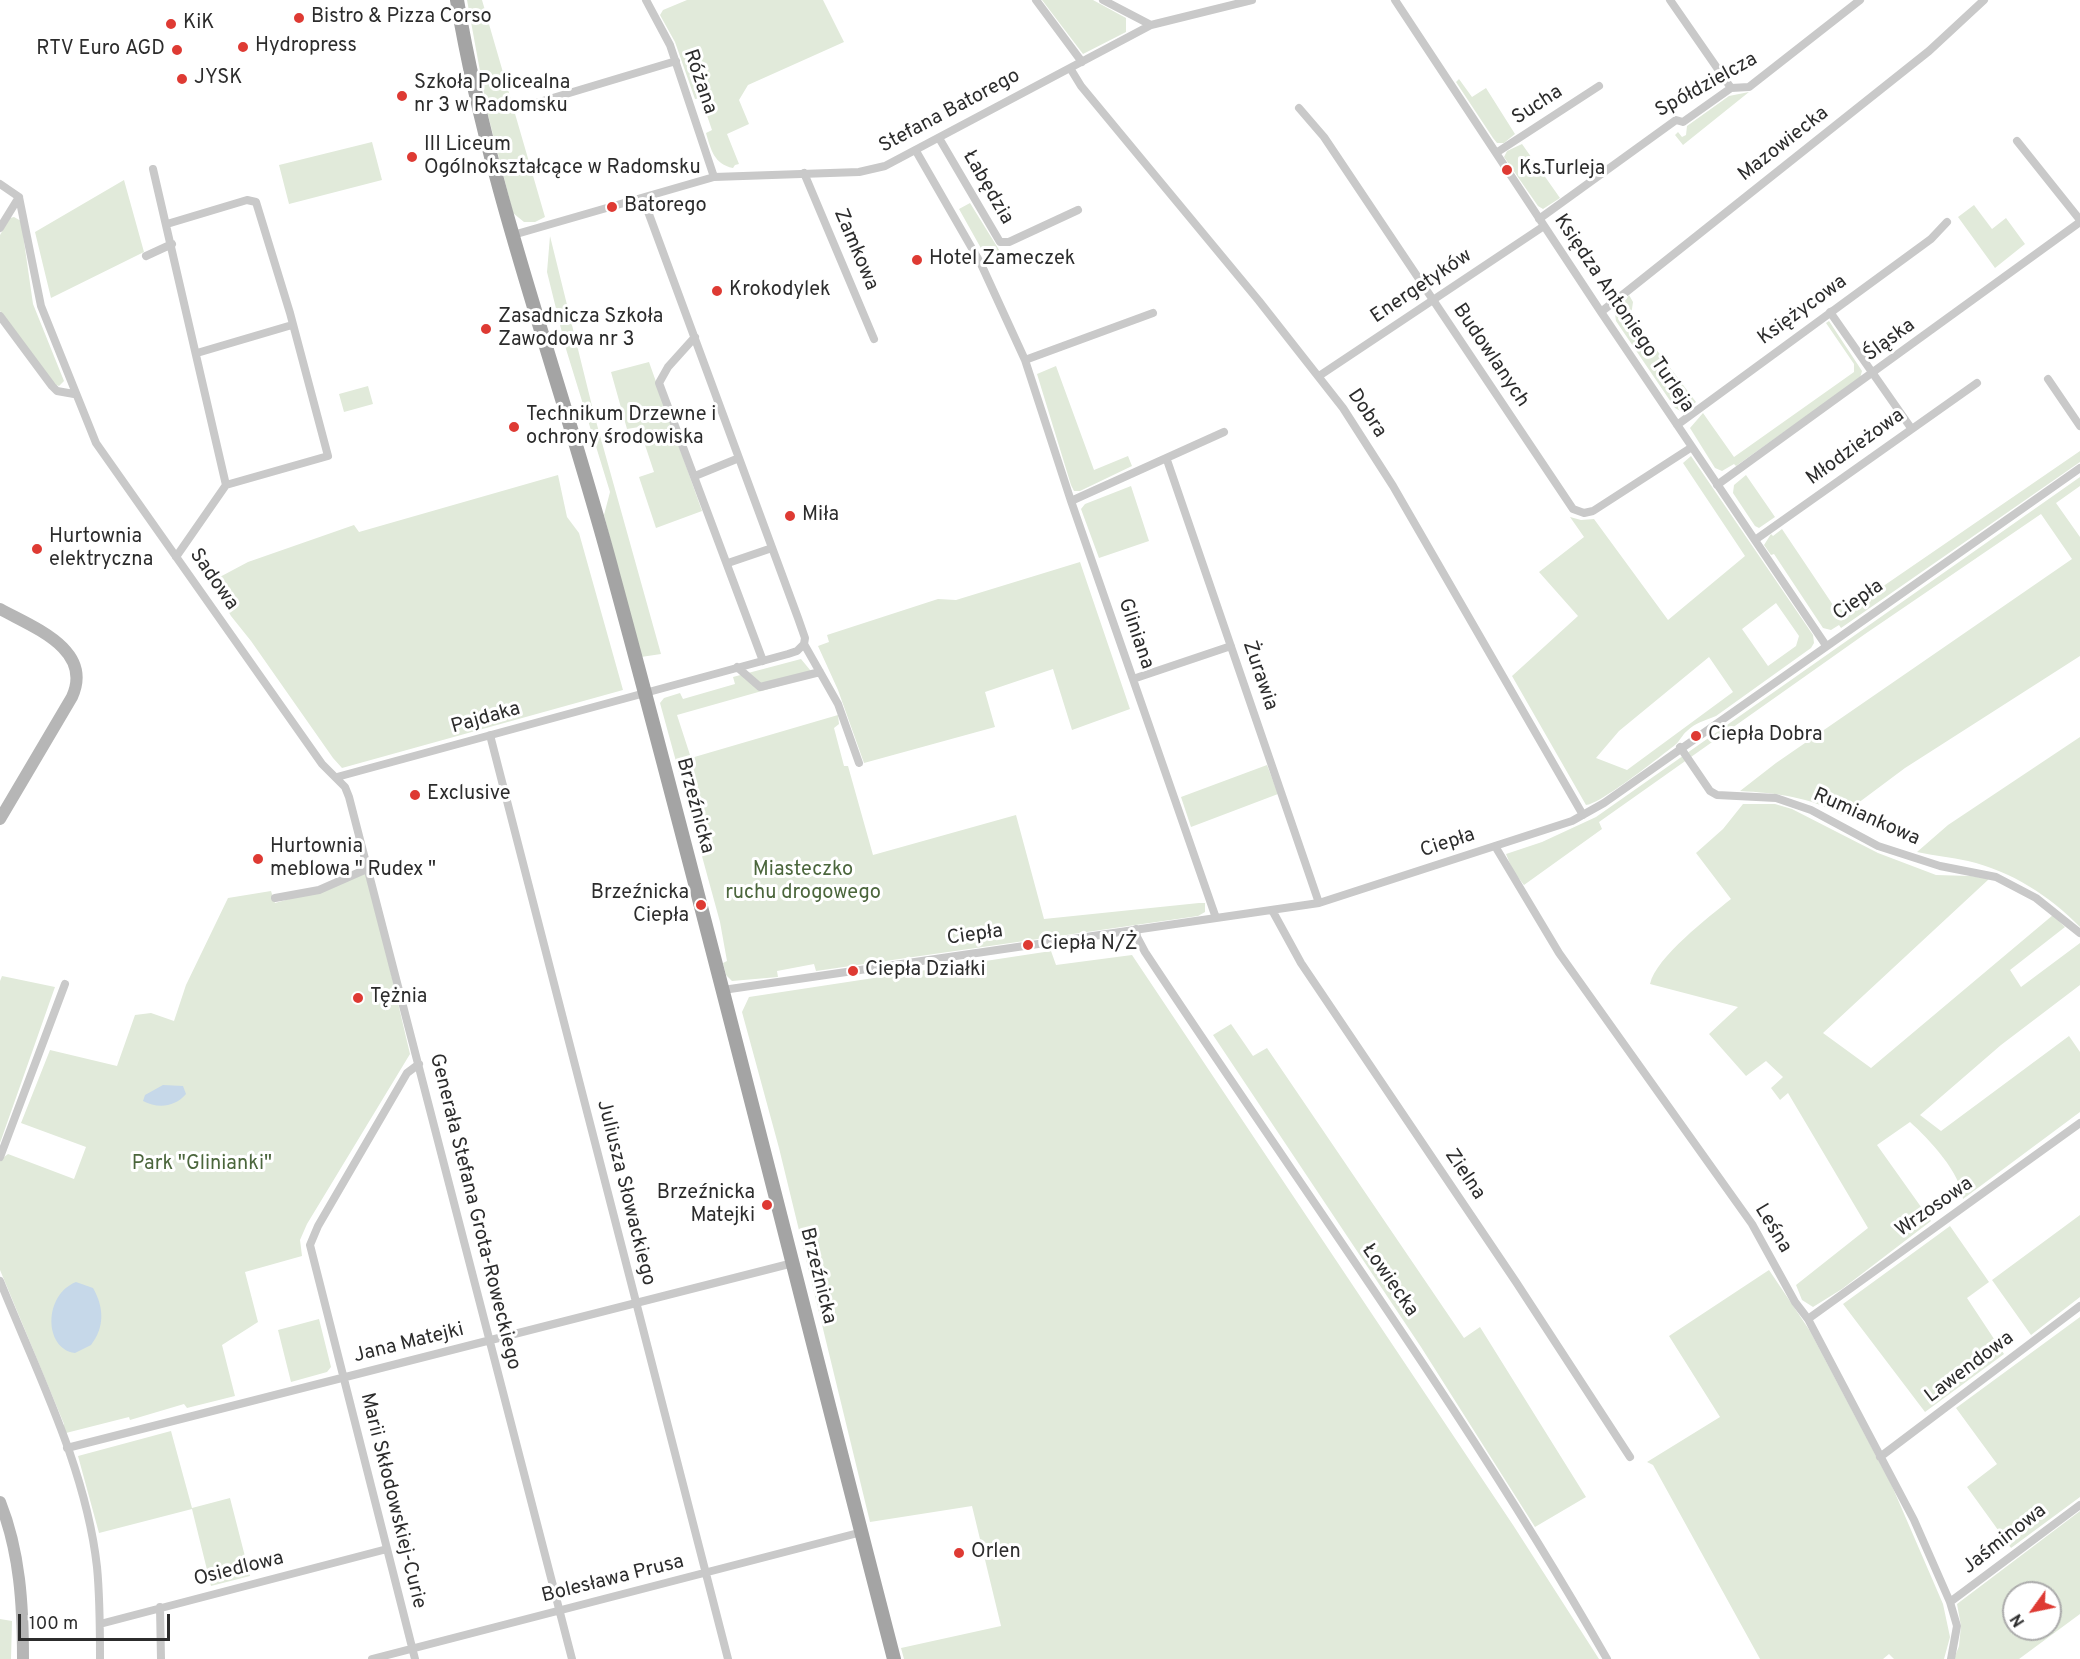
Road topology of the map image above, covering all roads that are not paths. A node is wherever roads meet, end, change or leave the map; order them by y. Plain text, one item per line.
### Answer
1 (457, 0) edge
2 (646, 0) edge
3 (1036, 0) edge
4 (1103, 0) edge
5 (1252, 0) edge
6 (1395, 0) edge
7 (1670, 0) edge
8 (1860, 0) edge
9 (1984, 0) edge
10 (1151, 25) junction
11 (676, 61) junction
12 (1082, 62) junction
13 (1070, 68) junction
14 (1599, 86) dead end
15 (1731, 88) junction
16 (1299, 108) dead end
17 (516, 109) dead end
18 (939, 138) junction
19 (2017, 141) dead end
20 (916, 150) junction
21 (1496, 153) junction
22 (153, 169) dead end
23 (804, 173) junction
24 (714, 177) junction
25 (0, 184) edge
26 (19, 197) junction
27 (643, 198) junction
28 (1078, 210) dead end
29 (2080, 221) edge
30 (1542, 222) junction
31 (1947, 222) dead end
32 (168, 224) junction
33 (0, 228) edge
34 (513, 235) junction
35 (172, 244) junction
36 (146, 255) dead end
37 (1432, 300) junction
38 (1601, 312) junction
39 (1830, 312) junction
40 (1153, 313) dead end
41 (0, 316) edge
42 (292, 325) junction
43 (695, 337) junction
44 (874, 339) dead end
45 (197, 353) junction
46 (1025, 360) junction
47 (1873, 374) junction
48 (1319, 376) junction
49 (2048, 379) dead end
50 (1977, 383) dead end
51 (74, 394) junction
52 (1677, 426) junction
53 (2080, 426) edge
54 (1911, 428) junction
55 (1224, 432) dead end
56 (1692, 447) junction
57 (739, 459) junction
58 (1167, 460) junction
59 (2080, 468) edge
60 (695, 476) junction
61 (226, 485) junction
62 (1717, 485) junction
63 (1071, 501) junction
64 (1755, 540) junction
65 (772, 548) junction
66 (176, 557) junction
67 (729, 563) junction
68 (0, 609) edge
69 (804, 644) junction
70 (1825, 644) junction
71 (1231, 646) junction
72 (763, 661) junction
73 (737, 668) junction
74 (820, 672) junction
75 (1133, 679) junction
76 (643, 693) junction
77 (490, 735) junction
78 (1680, 747) junction
79 (859, 764) dead end
80 (337, 777) junction
81 (1583, 815) junction
82 (0, 819) edge
83 (1495, 846) junction
84 (369, 868) junction
85 (275, 898) dead end
86 (1319, 903) junction
87 (1272, 910) junction
88 (1216, 918) junction
89 (1136, 928) junction
90 (2080, 933) edge
91 (65, 984) dead end
92 (723, 990) junction
93 (419, 1064) junction
94 (2080, 1123) edge
95 (0, 1156) edge
96 (793, 1263) junction
97 (0, 1281) edge
98 (636, 1303) junction
99 (2080, 1306) edge
100 (1808, 1319) junction
101 (490, 1340) junction
102 (344, 1377) junction
103 (68, 1448) junction
104 (1630, 1457) dead end
105 (1880, 1457) junction
106 (0, 1502) edge
107 (2080, 1505) edge
108 (3, 1521) edge
109 (862, 1532) junction
110 (387, 1549) junction
111 (706, 1572) junction
112 (1950, 1602) junction
113 (160, 1607) junction
114 (560, 1610) junction
115 (100, 1624) junction
116 (412, 1648) junction
117 (23, 1659) edge
118 (100, 1659) edge
119 (160, 1659) edge
120 (372, 1659) edge
121 (415, 1659) edge
122 (572, 1659) edge
123 (728, 1659) edge
124 (894, 1659) edge
125 (1607, 1659) edge
126 (1950, 1659) edge

1 - 34 main road, Brzeźnicka
2 - 11 street, Różana
3 - 12 street
4 - 10 street
5 - 10 street, Stefana Batorego
6 - 21 street, Księdza Antoniego Turleja
7 - 15 street
8 - 15 street, Spółdzielcza
9 - 38 street, Mazowiecka
10 - 12 street, Stefana Batorego
11 - 17 street
11 - 24 street, Różana
12 - 13 street, Stefana Batorego
13 - 18 street, Stefana Batorego
13 - 48 street, Dobra
14 - 21 street, Sucha
15 - 30 street, Spółdzielcza
16 - 37 street, Budowlanych
18 - 20 street, Stefana Batorego
18 - 28 street, Łabędzia
19 - 29 street, Śląska
20 - 23 street, Stefana Batorego
20 - 46 street, Gliniana
21 - 30 street, Księdza Antoniego Turleja
22 - 32 street
23 - 24 street, Stefana Batorego
23 - 44 street, Zamkowa
24 - 27 street, Stefana Batorego
25 - 26 street
26 - 33 street
26 - 51 street, Sadowa
27 - 34 street, Stefana Batorego
27 - 43 street
29 - 47 street, Śląska
30 - 37 street, Energetyków
30 - 38 street, Księdza Antoniego Turleja
31 - 39 street, Księżycowa
32 - 35 street
32 - 42 street
34 - 76 main road, Brzeźnicka
35 - 36 street
35 - 45 street
37 - 48 street, Energetyków
37 - 56 street, Budowlanych
38 - 52 street, Księdza Antoniego Turleja
39 - 47 street
39 - 52 street, Księżycowa
40 - 46 street
41 - 51 street
42 - 45 street
42 - 61 street
43 - 57 street
43 - 60 street
45 - 61 street
46 - 63 street, Gliniana
47 - 54 street
47 - 62 street, Śląska
48 - 81 street, Dobra
49 - 53 street
50 - 54 street, Młodzieżowa
51 - 66 street, Sadowa
52 - 56 street, Księdza Antoniego Turleja
54 - 64 street, Młodzieżowa
55 - 58 street
56 - 62 street, Księdza Antoniego Turleja
57 - 60 street
57 - 65 street
58 - 63 street
58 - 71 street, Żurawia
59 - 70 street, Ciepła
60 - 67 street
61 - 66 street
62 - 64 street, Księdza Antoniego Turleja
63 - 75 street, Gliniana
64 - 70 street, Księdza Antoniego Turleja
65 - 67 street
65 - 69 street
66 - 80 street, Sadowa
67 - 72 street
68 - 82 street
69 - 72 street
69 - 74 street
70 - 78 street, Ciepła
71 - 75 street
71 - 86 street, Żurawia
72 - 73 street
73 - 74 street
73 - 76 street
74 - 79 street
75 - 88 street, Gliniana
76 - 77 street, Pajdaka
76 - 92 main road, Brzeźnicka
77 - 80 street, Pajdaka
77 - 98 street, Juliusza Słowackiego
78 - 81 street, Ciepła
78 - 90 street, Rumiankowa
80 - 84 street, Generała Stefana Grota-Roweckiego
81 - 83 street, Ciepła
83 - 86 street, Ciepła
83 - 100 street, Leśna
84 - 85 street
84 - 93 street, Generała Stefana Grota-Roweckiego
86 - 87 street, Ciepła
87 - 88 street, Ciepła
87 - 104 street, Zielna
88 - 89 street, Ciepła
89 - 92 street, Ciepła
89 - 125 street, Łowiecka
91 - 95 street
92 - 96 main road, Brzeźnicka
93 - 101 street, Generała Stefana Grota-Roweckiego
93 - 102 street, Marii Skłodowskiej-Curie
94 - 100 street, Wrzosowa
96 - 98 street, Jana Matejki
96 - 109 main road, Brzeźnicka
97 - 103 street
98 - 101 street, Jana Matejki
98 - 111 street, Juliusza Słowackiego
99 - 105 street, Lawendowa
100 - 105 street, Leśna
101 - 102 street, Jana Matejki
101 - 114 street, Generała Stefana Grota-Roweckiego
102 - 103 street, Jana Matejki
102 - 110 street, Marii Skłodowskiej-Curie
103 - 115 street
105 - 112 street, Leśna
106 - 108 street
107 - 112 street, Jaśminowa
108 - 117 street
109 - 111 street, Bolesława Prusa
109 - 124 main road, Brzeźnicka
110 - 113 street, Osiedlowa
110 - 116 street, Marii Skłodowskiej-Curie
111 - 114 street, Bolesława Prusa
111 - 123 street, Juliusza Słowackiego
112 - 126 street, Leśna
113 - 115 street, Osiedlowa
113 - 119 street
114 - 116 street, Bolesława Prusa
114 - 122 street, Generała Stefana Grota-Roweckiego
115 - 118 street
116 - 120 street, Bolesława Prusa
116 - 121 street, Marii Skłodowskiej-Curie

